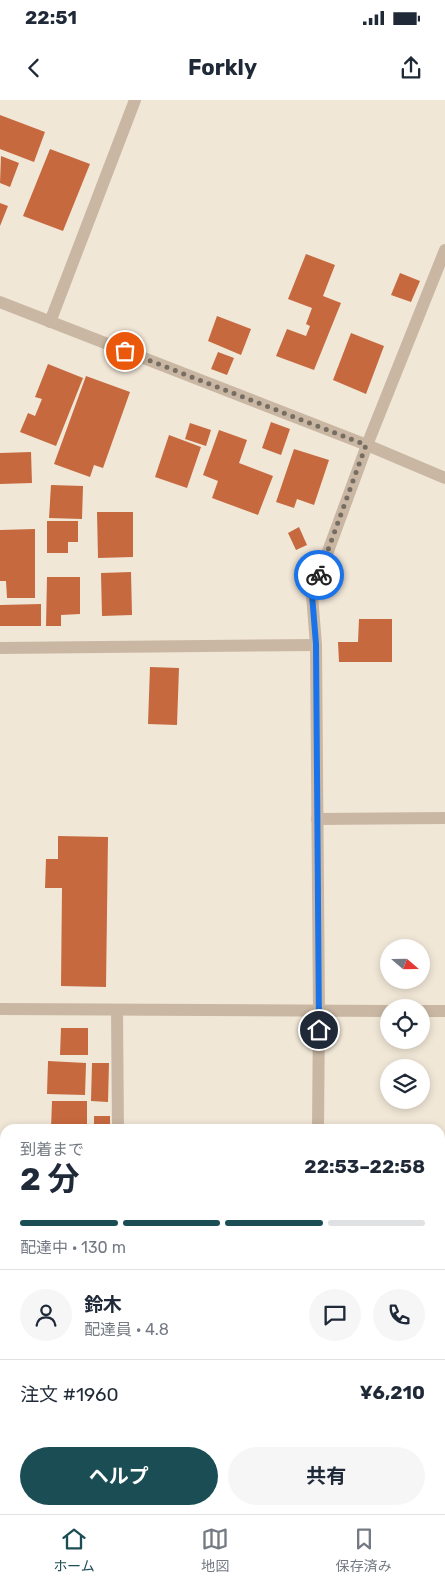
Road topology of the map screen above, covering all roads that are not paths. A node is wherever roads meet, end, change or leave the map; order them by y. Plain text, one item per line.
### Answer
1 (135, 100) edge
2 (445, 250) edge
3 (0, 302) edge
4 (50, 322) junction
5 (366, 445) junction
6 (445, 478) edge
7 (316, 644) junction
8 (0, 648) edge
9 (445, 818) edge
10 (317, 819) junction
11 (0, 1009) edge
12 (117, 1010) junction
13 (319, 1011) junction
14 (380, 1011) edge
15 (430, 1011) edge
16 (445, 1011) edge
17 (118, 1124) edge
18 (318, 1124) edge

1 - 4 street
2 - 5 street
3 - 4 street
4 - 5 street
5 - 6 street
5 - 7 street
7 - 8 street
7 - 10 street
9 - 10 street
10 - 13 street
11 - 12 street
12 - 13 street
12 - 17 street
13 - 14 street
13 - 18 street
15 - 16 street

